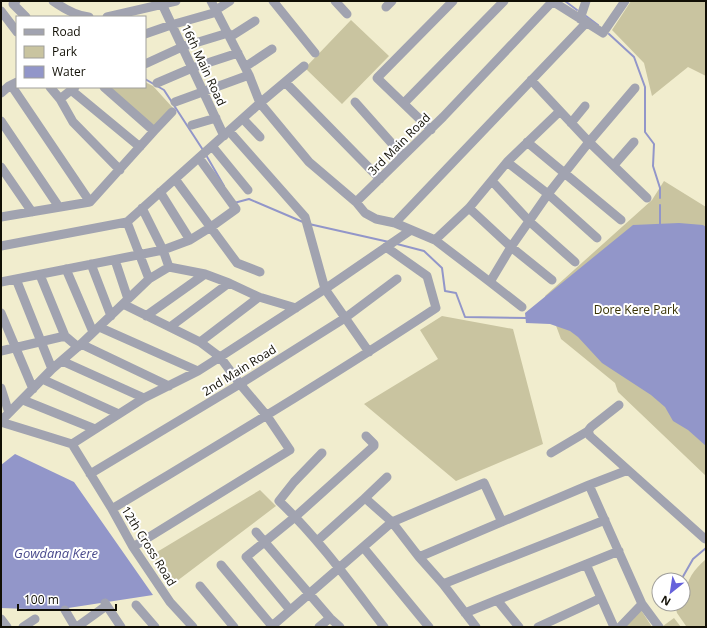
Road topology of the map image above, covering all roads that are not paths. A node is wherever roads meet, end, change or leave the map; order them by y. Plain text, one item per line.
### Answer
1 (16, 1) edge
2 (53, 1) edge
3 (176, 1) edge
4 (211, 1) edge
5 (230, 1) edge
6 (273, 1) edge
7 (335, 1) edge
8 (453, 1) edge
9 (504, 1) edge
10 (586, 1) edge
11 (625, 1) edge
12 (553, 2) edge
13 (162, 4) junction
14 (1, 11) edge
15 (216, 11) junction
16 (347, 14) dead end
17 (25, 16) edge
18 (82, 16) edge
19 (114, 16) edge
20 (255, 21) dead end
21 (583, 21) junction
22 (172, 25) junction
23 (16, 31) edge
24 (146, 34) edge
25 (229, 35) junction
26 (182, 47) junction
27 (272, 49) dead end
28 (238, 53) junction
29 (315, 53) dead end
30 (146, 64) edge
31 (304, 66) dead end
32 (245, 67) junction
33 (192, 68) junction
34 (249, 75) junction
35 (531, 80) junction
36 (285, 82) junction
37 (14, 83) edge
38 (157, 83) dead end
39 (17, 88) edge
40 (51, 88) edge
41 (105, 88) edge
42 (635, 88) dead end
43 (73, 89) edge
44 (203, 91) junction
45 (1, 92) edge
46 (60, 99) junction
47 (175, 102) dead end
48 (355, 102) dead end
49 (260, 103) junction
50 (404, 103) junction
51 (585, 106) dead end
52 (172, 112) dead end
53 (560, 112) junction
54 (216, 118) junction
55 (243, 119) junction
56 (1, 121) edge
57 (571, 123) junction
58 (192, 125) dead end
59 (430, 130) junction
60 (154, 131) junction
61 (226, 134) junction
62 (260, 137) dead end
63 (527, 142) junction
64 (590, 142) junction
65 (634, 142) dead end
66 (140, 147) junction
67 (206, 152) junction
68 (403, 156) junction
69 (507, 162) junction
70 (614, 165) junction
71 (1, 167) edge
72 (120, 170) junction
73 (565, 173) junction
74 (175, 179) junction
75 (380, 179) junction
76 (492, 181) junction
77 (248, 190) dead end
78 (160, 192) junction
79 (548, 194) junction
80 (647, 198) dead end
81 (90, 202) junction
82 (356, 202) junction
83 (59, 207) junction
84 (142, 208) junction
85 (470, 208) junction
86 (32, 212) junction
87 (2, 214) edge
88 (621, 220) dead end
89 (127, 222) junction
90 (530, 222) junction
91 (394, 223) junction
92 (211, 227) junction
93 (411, 230) junction
94 (597, 238) dead end
95 (190, 240) junction
96 (435, 240) junction
97 (390, 244) junction
98 (1, 246) edge
99 (512, 247) junction
100 (163, 250) junction
101 (139, 255) junction
102 (115, 260) junction
103 (575, 262) dead end
104 (91, 264) junction
105 (169, 266) junction
106 (66, 269) junction
107 (260, 272) dead end
108 (205, 274) junction
109 (40, 275) junction
110 (16, 279) junction
111 (149, 279) junction
112 (397, 279) dead end
113 (552, 280) dead end
114 (1, 282) edge
115 (490, 282) junction
116 (229, 283) junction
117 (325, 289) junction
118 (259, 297) junction
119 (126, 302) junction
120 (522, 307) dead end
121 (296, 308) junction
122 (1, 313) edge
123 (111, 316) junction
124 (146, 316) junction
125 (345, 318) junction
126 (170, 327) junction
127 (96, 330) junction
128 (65, 336) junction
129 (41, 342) junction
130 (200, 342) junction
131 (79, 346) junction
132 (15, 347) junction
133 (1, 351) edge
134 (369, 352) junction
135 (220, 357) junction
136 (62, 361) junction
137 (52, 369) junction
138 (198, 371) junction
139 (42, 380) junction
140 (240, 384) junction
141 (169, 386) junction
142 (1, 388) edge
143 (33, 389) junction
144 (144, 398) junction
145 (22, 400) junction
146 (620, 405) dead end
147 (9, 413) junction
148 (119, 414) junction
149 (267, 416) junction
150 (1, 422) edge
151 (95, 429) junction
152 (588, 431) junction
153 (366, 436) dead end
154 (72, 444) junction
155 (322, 453) dead end
156 (551, 453) dead end
157 (628, 470) junction
158 (90, 474) junction
159 (387, 477) dead end
160 (589, 485) junction
161 (365, 498) junction
162 (112, 509) junction
163 (295, 517) junction
164 (605, 520) junction
165 (392, 522) junction
166 (502, 522) junction
167 (256, 532) dead end
168 (705, 538) dead end
169 (317, 541) junction
170 (265, 542) junction
171 (133, 547) junction
172 (363, 547) junction
173 (619, 551) junction
174 (419, 557) junction
175 (586, 564) junction
176 (220, 565) dead end
177 (338, 567) junction
178 (443, 584) junction
179 (200, 586) dead end
180 (310, 593) junction
181 (601, 598) junction
182 (497, 600) junction
183 (642, 604) junction
184 (136, 605) dead end
185 (65, 610) dead end
186 (290, 610) junction
187 (466, 613) junction
188 (330, 618) junction
189 (1, 619) edge
190 (35, 619) dead end
191 (272, 626) edge
192 (7, 627) edge
193 (23, 627) edge
194 (76, 627) edge
195 (121, 627) edge
196 (155, 627) edge
197 (193, 627) edge
198 (234, 627) edge
199 (319, 627) edge
200 (340, 627) edge
201 (384, 627) edge
202 (429, 627) edge
203 (476, 627) edge
204 (519, 627) edge
205 (538, 627) edge
206 (614, 627) edge
207 (620, 627) edge
208 (659, 627) edge

1 - 17 street
2 - 18 street
3 - 13 street
4 - 15 street
5 - 15 street
6 - 29 street
7 - 16 street
8 - 50 street
9 - 50 street
10 - 21 street
11 - 21 street
12 - 21 street
12 - 59 street, 3rd Main Road
13 - 19 street
13 - 22 street, 16th Main Road
14 - 23 street
15 - 22 street
15 - 25 street
20 - 25 street
21 - 35 street
22 - 24 street
22 - 26 street, 16th Main Road
25 - 26 street
25 - 28 street
26 - 30 street
26 - 33 street, 16th Main Road
27 - 32 street
28 - 32 street
28 - 33 street
31 - 36 street
32 - 34 street
33 - 38 street
33 - 44 street, 16th Main Road
34 - 44 street
34 - 49 street
35 - 53 street
35 - 91 street
36 - 49 street
36 - 75 street
37 - 45 street
39 - 81 street
40 - 46 street
41 - 60 street
42 - 64 street
43 - 46 street
43 - 66 street
44 - 47 street
44 - 54 street, 16th Main Road
46 - 72 street
48 - 68 street
49 - 55 street
49 - 82 street
50 - 59 street
51 - 57 street
52 - 60 street
53 - 57 street
53 - 63 street
54 - 58 street
54 - 61 street, 16th Main Road
55 - 61 street
55 - 62 street
56 - 83 street
57 - 64 street
59 - 68 street, 3rd Main Road
60 - 66 street
61 - 67 street
61 - 117 street, 16th Main Road
63 - 69 street
63 - 73 street
64 - 70 street
64 - 73 street
65 - 70 street
66 - 72 street
67 - 74 street
67 - 77 street
67 - 92 street
68 - 75 street, 3rd Main Road
69 - 76 street
69 - 79 street
70 - 80 street
71 - 86 street
72 - 81 street
73 - 79 street
73 - 88 street
74 - 78 street
74 - 92 street
75 - 82 street, 3rd Main Road
76 - 85 street
76 - 90 street
78 - 84 street
78 - 95 street
79 - 90 street
79 - 94 street
81 - 83 street
82 - 91 street
83 - 86 street
84 - 89 street
84 - 100 street
85 - 96 street
85 - 99 street
86 - 87 street
89 - 98 street
89 - 101 street
90 - 99 street
90 - 103 street
91 - 93 street
92 - 95 street
92 - 107 street
93 - 96 street
93 - 97 street
95 - 100 street
96 - 115 street
97 - 117 street
97 - 134 street
99 - 113 street
99 - 115 street
100 - 101 street
100 - 105 street
101 - 102 street
101 - 111 street
102 - 104 street
102 - 119 street
104 - 106 street
104 - 123 street
105 - 108 street
105 - 111 street
106 - 109 street
106 - 127 street
108 - 116 street
108 - 124 street
109 - 110 street
109 - 128 street
110 - 114 street
110 - 129 street
111 - 119 street
112 - 125 street, 2nd Main Road
115 - 120 street
116 - 118 street
116 - 126 street
117 - 121 street
117 - 125 street
118 - 121 street
118 - 130 street
119 - 123 street
119 - 124 street
121 - 135 street
122 - 132 street
123 - 127 street
124 - 126 street
125 - 134 street
125 - 140 street, 2nd Main Road
126 - 130 street
127 - 131 street
127 - 138 street
128 - 129 street
128 - 131 street
129 - 132 street
129 - 137 street
130 - 135 street
131 - 136 street
131 - 141 street
132 - 133 street
132 - 143 street
134 - 149 street
135 - 138 street
135 - 140 street
136 - 137 street
136 - 144 street
137 - 139 street
138 - 141 street
139 - 143 street
139 - 148 street
140 - 149 street
140 - 158 street, 2nd Main Road
141 - 144 street
142 - 147 street
143 - 145 street
144 - 148 street
145 - 147 street
145 - 151 street
146 - 152 street
147 - 150 street
148 - 151 street
149 - 162 street
149 - 171 street
150 - 154 street
151 - 154 street
152 - 156 street
152 - 157 street
153 - 163 street
154 - 158 street, 12th Cross Road
155 - 163 street
157 - 160 street
157 - 168 street
158 - 162 street, 12th Cross Road
159 - 161 street
160 - 164 street
160 - 166 street
161 - 165 street
161 - 169 street
162 - 171 street, 12th Cross Road
163 - 169 street
163 - 170 street
164 - 173 street
164 - 178 street
165 - 166 street
165 - 172 street
165 - 174 street
166 - 174 street
167 - 170 street
169 - 177 street
170 - 180 street
170 - 186 street
171 - 197 street, 12th Cross Road
172 - 177 street
172 - 202 street
173 - 175 street
173 - 183 street
174 - 178 street
175 - 181 street
175 - 182 street
176 - 191 street
177 - 180 street
177 - 201 street
178 - 187 street
179 - 198 street
180 - 186 street
180 - 188 street
181 - 205 street
181 - 206 street
182 - 187 street
182 - 204 street
183 - 207 street
183 - 208 street
184 - 196 street
185 - 194 street
186 - 191 street
187 - 203 street
188 - 199 street
188 - 200 street
189 - 192 street
190 - 193 street
194 - 195 street

